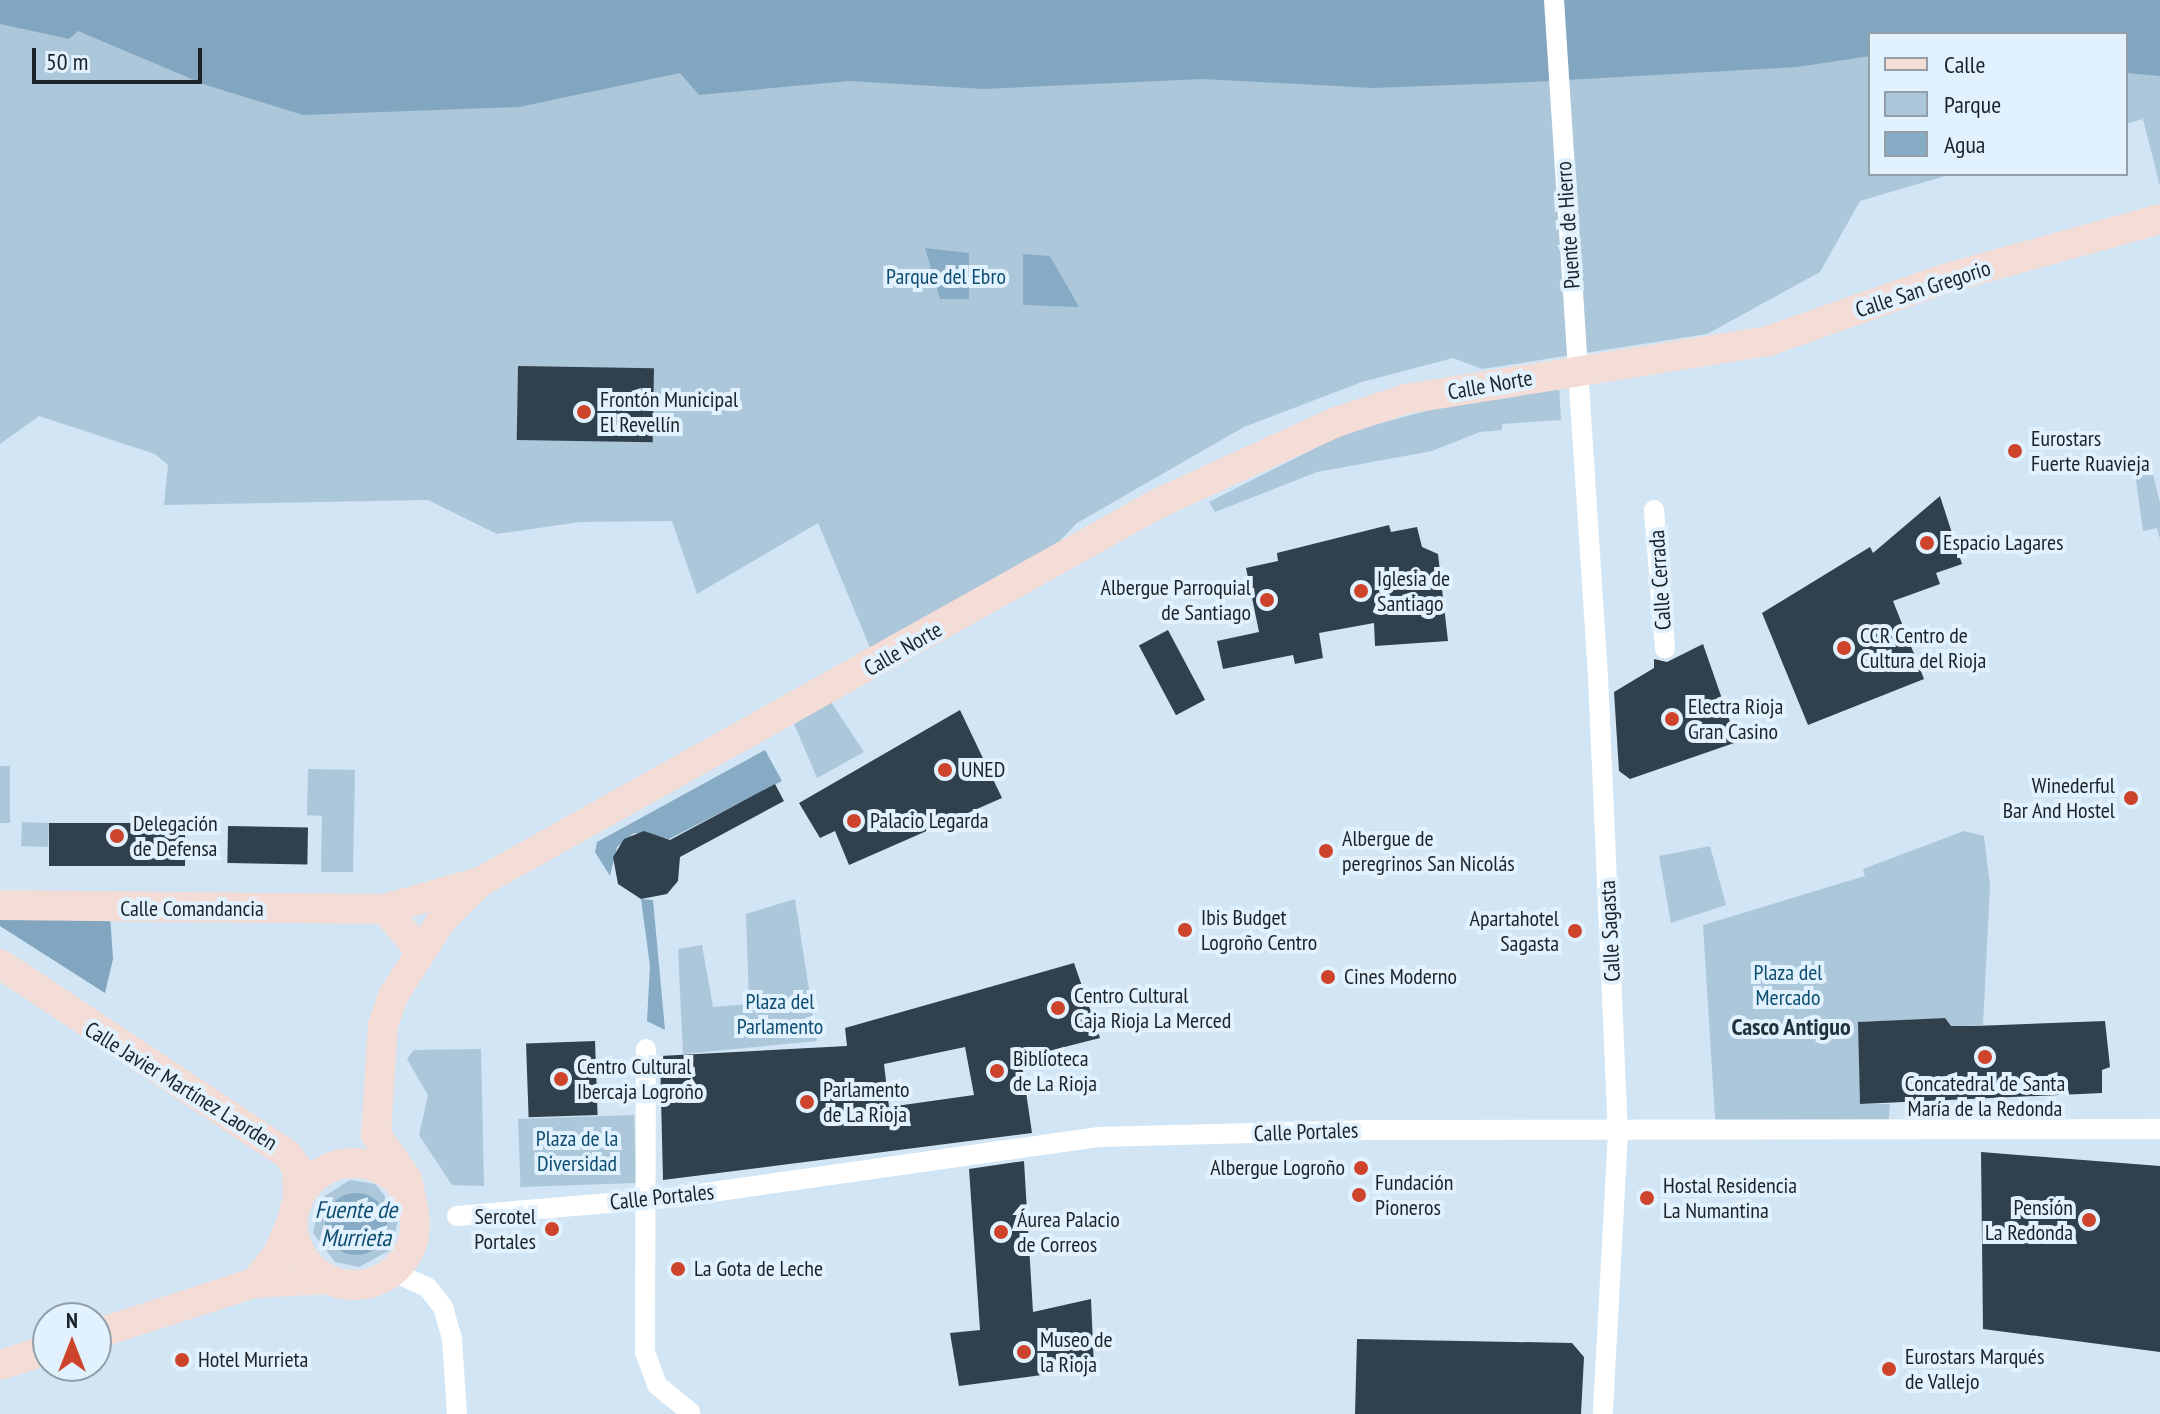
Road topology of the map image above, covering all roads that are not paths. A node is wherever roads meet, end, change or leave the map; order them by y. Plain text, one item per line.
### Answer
1 (1554, 0) edge
2 (2160, 219) edge
3 (1686, 356) joint
4 (1582, 449) joint
5 (1654, 510) dead end
6 (1665, 649) dead end
7 (480, 882) junction
8 (0, 905) edge
9 (385, 909) junction
10 (421, 952) junction
11 (0, 981) edge
12 (646, 1049) dead end
13 (2160, 1129) edge
14 (1618, 1133) junction
15 (647, 1200) junction
16 (412, 1202) junction
17 (296, 1209) junction
18 (457, 1216) dead end
19 (392, 1271) junction
20 (329, 1279) junction
21 (254, 1283) junction
22 (112, 1329) edge
23 (32, 1355) edge
24 (0, 1365) edge
25 (690, 1412) dead end
26 (457, 1414) edge
27 (1603, 1414) edge

1 - 4 street, Puente de Hierro
2 - 3 main road, Calle San Gregorio
3 - 7 main road, Calle Norte
4 - 14 street, Calle Sagasta
5 - 6 street, Calle Cerrada
7 - 9 main road, Calle Comandancia
7 - 10 main road, Calle Norte
8 - 9 main road, Calle Comandancia
9 - 10 main road
10 - 16 main road, Calle Norte
11 - 17 main road, Calle Javier Martínez Laorden
12 - 15 street
13 - 14 street, Calle Portales
14 - 15 street, Calle Portales
14 - 27 street, Calle Sagasta
15 - 18 street, Calle Portales
15 - 25 street
16 - 17 main road
16 - 19 main road
17 - 20 main road
17 - 21 main road
19 - 20 main road
19 - 26 street
20 - 21 main road
21 - 22 main road
23 - 24 main road

